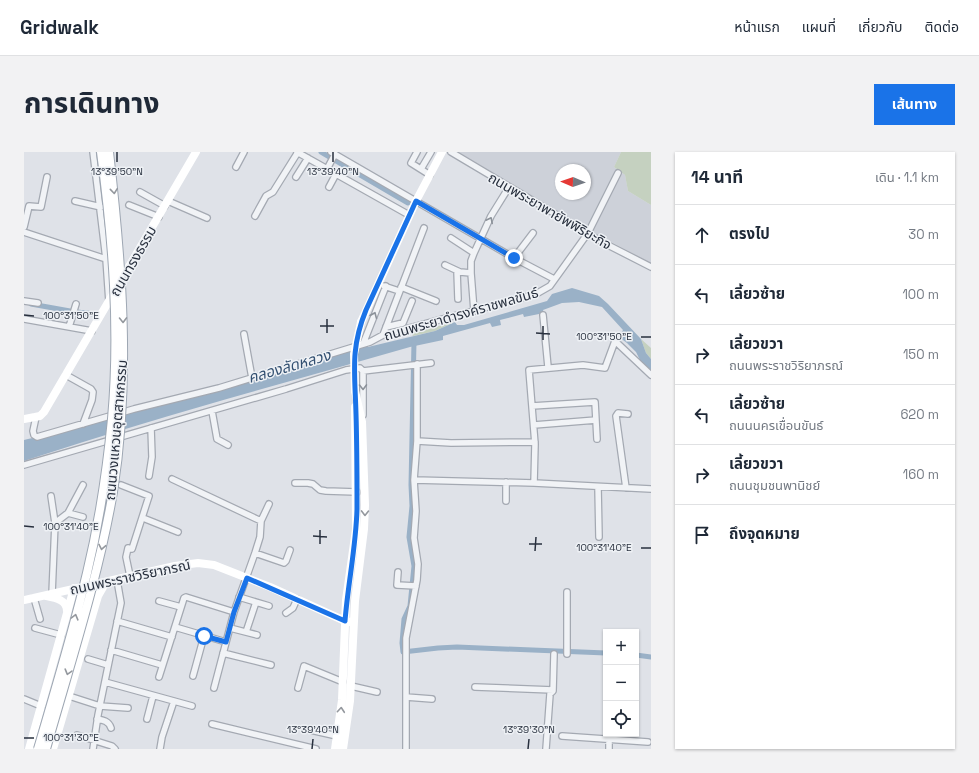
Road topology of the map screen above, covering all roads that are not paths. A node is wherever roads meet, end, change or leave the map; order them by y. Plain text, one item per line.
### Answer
1 (94, 152) edge
2 (101, 152) edge
3 (109, 152) edge
4 (196, 152) edge
5 (244, 152) edge
6 (298, 152) edge
7 (417, 152) edge
8 (431, 152) edge
9 (442, 152) edge
10 (451, 152) edge
11 (333, 154) edge
12 (308, 158) junction
13 (236, 167) dead end
14 (327, 169) junction
15 (420, 169) junction
16 (618, 173) dead end
17 (336, 174) junction
18 (430, 175) junction
19 (46, 177) dead end
20 (296, 177) dead end
21 (330, 187) dead end
22 (509, 187) junction
23 (140, 192) dead end
24 (75, 201) dead end
25 (416, 201) junction
26 (167, 203) junction
27 (129, 205) dead end
28 (101, 208) junction
29 (409, 215) junction
30 (255, 216) dead end
31 (159, 217) junction
32 (207, 218) dead end
33 (24, 227) edge
34 (424, 228) dead end
35 (24, 232) edge
36 (533, 233) dead end
37 (588, 233) junction
38 (451, 238) dead end
39 (481, 239) junction
40 (474, 253) junction
41 (514, 258) junction
42 (106, 259) junction
43 (445, 265) dead end
44 (651, 267) edge
45 (457, 271) junction
46 (471, 274) junction
47 (554, 280) junction
48 (382, 285) junction
49 (400, 289) junction
50 (458, 299) dead end
51 (24, 301) edge
52 (412, 301) dead end
53 (436, 301) dead end
54 (108, 302) junction
55 (38, 303) dead end
56 (76, 304) dead end
57 (474, 311) junction
58 (543, 315) dead end
59 (24, 319) edge
60 (69, 327) junction
61 (386, 327) junction
62 (92, 331) junction
63 (244, 334) dead end
64 (383, 335) junction
65 (363, 344) junction
66 (431, 363) dead end
67 (413, 364) junction
68 (548, 367) junction
69 (363, 371) junction
70 (66, 375) junction
71 (651, 375) edge
72 (252, 378) junction
73 (355, 391) junction
74 (532, 406) junction
75 (212, 411) junction
76 (628, 414) dead end
77 (36, 417) junction
78 (24, 419) edge
79 (596, 420) junction
80 (362, 422) junction
81 (83, 424) junction
82 (534, 425) junction
83 (151, 428) junction
84 (597, 439) dead end
85 (417, 441) junction
86 (535, 442) junction
87 (228, 445) dead end
88 (24, 465) edge
89 (149, 476) dead end
90 (172, 479) dead end
91 (414, 480) junction
92 (506, 482) junction
93 (295, 483) dead end
94 (534, 483) junction
95 (83, 485) dead end
96 (121, 485) dead end
97 (598, 487) junction
98 (626, 488) junction
99 (651, 490) edge
100 (357, 492) junction
101 (51, 496) dead end
102 (506, 501) dead end
103 (269, 504) dead end
104 (68, 513) junction
105 (83, 517) dead end
106 (143, 518) junction
107 (262, 520) junction
108 (55, 523) junction
109 (178, 532) dead end
110 (599, 537) dead end
111 (290, 550) dead end
112 (255, 553) junction
113 (398, 572) dead end
114 (130, 576) junction
115 (247, 578) junction
116 (117, 580) junction
117 (106, 582) junction
118 (413, 586) junction
119 (74, 588) junction
120 (568, 592) dead end
121 (48, 595) junction
122 (239, 597) junction
123 (34, 598) junction
124 (297, 599) junction
125 (24, 600) edge
126 (70, 601) junction
127 (159, 601) dead end
128 (256, 602) junction
129 (269, 606) dead end
130 (181, 607) junction
131 (67, 612) junction
132 (234, 612) junction
133 (286, 613) dead end
134 (40, 618) dead end
135 (90, 621) junction
136 (118, 621) junction
137 (349, 622) junction
138 (175, 627) junction
139 (34, 628) dead end
140 (230, 628) junction
141 (246, 632) junction
142 (61, 635) junction
143 (257, 635) dead end
144 (204, 636) junction
145 (172, 637) junction
146 (226, 642) junction
147 (111, 650) junction
148 (567, 652) dead end
149 (223, 653) junction
150 (554, 654) dead end
151 (344, 655) junction
152 (352, 655) junction
153 (88, 659) dead end
154 (108, 665) junction
155 (162, 665) junction
156 (271, 665) dead end
157 (193, 676) dead end
158 (159, 677) dead end
159 (105, 682) junction
160 (343, 682) junction
161 (351, 686) junction
162 (475, 687) dead end
163 (214, 688) dead end
164 (298, 688) dead end
165 (553, 690) junction
166 (377, 692) dead end
167 (69, 696) junction
168 (153, 696) junction
169 (406, 697) junction
170 (24, 699) edge
171 (432, 699) dead end
172 (174, 701) junction
173 (41, 706) junction
174 (100, 706) junction
175 (192, 706) dead end
176 (128, 708) dead end
177 (97, 718) junction
178 (147, 719) dead end
179 (212, 724) dead end
180 (111, 728) dead end
181 (306, 729) dead end
182 (77, 735) dead end
183 (337, 736) junction
184 (562, 736) dead end
185 (94, 739) junction
186 (610, 739) junction
187 (648, 742) dead end
188 (29, 749) edge
189 (38, 749) edge
190 (46, 749) edge
191 (52, 749) edge
192 (93, 749) edge
193 (115, 749) edge
194 (160, 749) edge
195 (316, 749) edge
196 (335, 749) edge
197 (344, 749) edge
198 (406, 749) edge
199 (546, 749) edge
200 (609, 749) edge

1 - 28 street
189 -> 2 main road, ถนนวงแหวนอุตสาหกรรม, bridge
3 -> 190 main road, ถนนวงแหวนอุตสาหกรรม, bridge
4 - 26 main road, ถนนทรงธรรม
5 - 13 street
6 - 12 street
6 - 30 street
7 - 15 street
8 - 15 street
9 - 18 main road
10 - 22 street, ถนนพระยาพายัพพิริยะกิจ
11 - 14 street
11 - 25 street
12 - 14 street
12 - 20 street
14 - 17 street
15 - 18 street
16 - 37 street, ถนนพระยาดำรงค์ราชพลขันธ์
17 - 21 street
17 - 29 street
18 - 25 main road
19 - 33 street
22 - 37 street, ถนนพระยาพายัพพิริยะกิจ
39 -> 22 street
23 - 26 street
24 - 28 street
25 - 29 main road
25 - 39 street
26 - 31 main road, ถนนทรงธรรม
26 - 32 street
27 - 31 street
28 - 42 street
29 - 48 main road
31 - 54 main road, ถนนทรงธรรม
34 - 49 street
35 - 42 street
36 - 41 street
37 - 44 street, ถนนพระยาพายัพพิริยะกิจ
37 - 47 street, ถนนพระยาดำรงค์ราชพลขันธ์
38 - 40 street
39 - 40 street
39 - 41 street
40 - 46 street
41 - 47 street
42 - 54 street
43 - 45 street
45 - 46 street
45 - 50 street
46 - 57 street
47 - 57 street, ถนนพระยาดำรงค์ราชพลขันธ์
48 - 49 street
65 -> 48 street
48 - 73 main road, bridge
49 - 53 street
49 - 61 street
51 - 55 street
52 - 61 street
54 - 62 main road, ถนนทรงธรรม
56 - 60 street
57 - 64 street, ถนนพระยาดำรงค์ราชพลขันธ์
58 - 68 street
59 - 60 street
60 - 62 street
61 - 64 street
62 - 70 main road, ถนนทรงธรรม
63 - 72 street
64 - 65 street, ถนนพระยาดำรงค์ราชพลขันธ์
65 - 72 street, ถนนพระยาดำรงค์ราชพลขันธ์
66 - 67 street
67 - 69 street
67 - 85 street
68 - 71 street
68 - 74 street
69 - 75 street
69 -> 80 street
70 - 77 main road, ถนนทรงธรรม
70 - 81 street
72 - 81 street, ถนนพระยาดำรงค์ราชพลขันธ์
73 - 80 main road
73 - 100 main road
74 - 79 street
74 - 82 street
75 - 83 street
75 - 87 street
76 - 98 street
77 - 78 main road
77 - 81 street, ถนนพระยาดำรงค์ราชพลขันธ์
79 - 82 street
79 - 84 street
80 -> 137 main road
82 - 86 street
83 - 88 street
83 - 89 street
85 - 86 street
85 - 91 street
86 - 94 street
90 - 107 street
91 - 92 street
91 - 118 street
92 - 94 street
92 - 102 street
93 - 100 street
94 - 97 street
95 - 104 street
96 - 106 street
97 - 98 street
97 - 110 street
98 - 99 street
100 - 137 main road
101 - 108 street
103 - 107 street
104 - 105 street
104 - 108 street
106 - 109 street
106 - 114 street
107 - 112 street
108 - 121 street
111 - 112 street
112 - 115 street
113 - 118 street
114 - 115 main road, ถนนพระราชวิริยาภรณ์
114 - 116 main road, ถนนพระราชวิริยาภรณ์
115 - 122 street
115 - 124 main road, ถนนพระราชวิริยาภรณ์
116 - 117 main road, ถนนพระราชวิริยาภรณ์
116 - 136 street
117 - 119 main road, ถนนพระราชวิริยาภรณ์
117 - 135 main road
118 - 169 street
119 - 121 main road, ถนนพระราชวิริยาภรณ์
119 - 126 main road
120 - 148 street
121 - 123 main road, ถนนพระราชวิริยาภรณ์
121 - 131 main road
122 - 128 street
122 - 132 street
123 - 125 main road, ถนนพระราชวิริยาภรณ์
123 - 134 street
124 - 133 street
124 - 137 main road, ถนนพระราชวิริยาภรณ์
126 - 131 main road
126 - 135 main road
127 - 130 street
128 - 129 street
128 - 141 street
130 - 132 street
130 - 138 street
131 - 142 main road
132 - 140 street
135 - 167 main road
136 - 145 street
136 - 147 street
137 - 151 main road
137 - 152 main road
138 - 144 street
138 - 145 street
139 - 142 street
140 - 141 street
140 - 146 street
141 - 143 street
142 - 173 main road
144 - 146 street
144 - 157 street
145 - 155 street
146 - 149 street
147 - 154 street
147 - 155 street
149 - 156 street
149 - 163 street
150 - 165 street
151 - 152 main road
151 - 160 main road
152 - 161 main road
153 - 154 street
154 - 159 street
155 - 158 street
159 - 168 street
159 - 174 street
160 - 164 street
183 -> 160 main road
161 - 166 street
161 - 197 main road
162 - 165 street
165 - 199 street
167 - 174 street
167 - 191 main road
168 - 172 street
168 - 178 street
169 - 171 street
169 - 198 street
170 - 173 street
172 - 175 street
172 - 194 street
173 - 188 main road
174 - 176 street
174 - 177 street
177 - 180 street
177 - 185 street
179 - 195 street
181 - 183 street
182 - 185 street
183 - 196 main road
184 - 186 street
185 - 192 street
185 - 193 street
186 - 187 street
186 - 200 street

